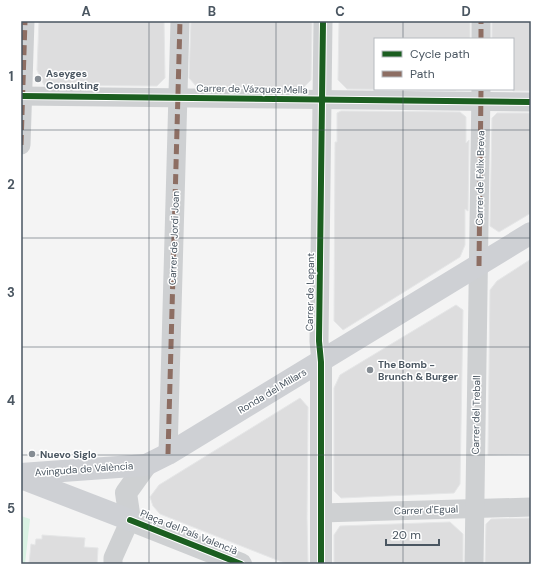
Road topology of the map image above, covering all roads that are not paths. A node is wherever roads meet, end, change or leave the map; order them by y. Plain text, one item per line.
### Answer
1 (24, 21) edge
2 (180, 21) edge
3 (323, 21) edge
4 (482, 21) edge
5 (481, 38) edge
6 (481, 95) edge
7 (22, 96) edge
8 (178, 98) junction
9 (322, 100) junction
10 (531, 102) edge
11 (21, 145) edge
12 (531, 233) edge
13 (479, 266) junction
14 (321, 362) junction
15 (168, 454) junction
16 (146, 465) junction
17 (21, 474) edge
18 (21, 478) edge
19 (531, 507) edge
20 (475, 508) junction
21 (321, 512) junction
22 (130, 520) junction
23 (113, 564) edge
24 (241, 564) edge
25 (321, 564) edge
26 (474, 564) edge

1 - 7 street
2 - 8 street, Carrer de Jordi Joan
3 - 9 street, Carrer de Lepant
4 - 5 street
6 - 9 street, Carrer de Vázquez Mella
6 - 10 street, Carrer de Vázquez Mella
6 - 13 street, Carrer de Fèlix Breva
7 - 8 street, Carrer de Vázquez Mella
7 - 11 street
8 - 9 street, Carrer de Vázquez Mella
8 - 15 street, Carrer de Jordi Joan
9 - 14 street, Carrer de Lepant
12 - 13 main road, Ronda del Millars
13 - 14 main road, Ronda del Millars
13 - 20 street, Carrer del Treball
14 - 15 main road, Ronda del Millars
14 - 21 street, Carrer de Lepant
15 - 16 main road, Ronda del Millars
16 - 17 main road, Avinguda de València
16 - 22 street, Ronda del Millars
18 - 22 main road, Avinguda de València
19 - 20 street, Carrer d'Egual
20 - 21 street, Carrer d'Egual
20 - 26 street, Carrer del Treball
21 - 25 street, Carrer de Lepant
22 - 23 street
22 - 24 street, Plaça del País Valencià

